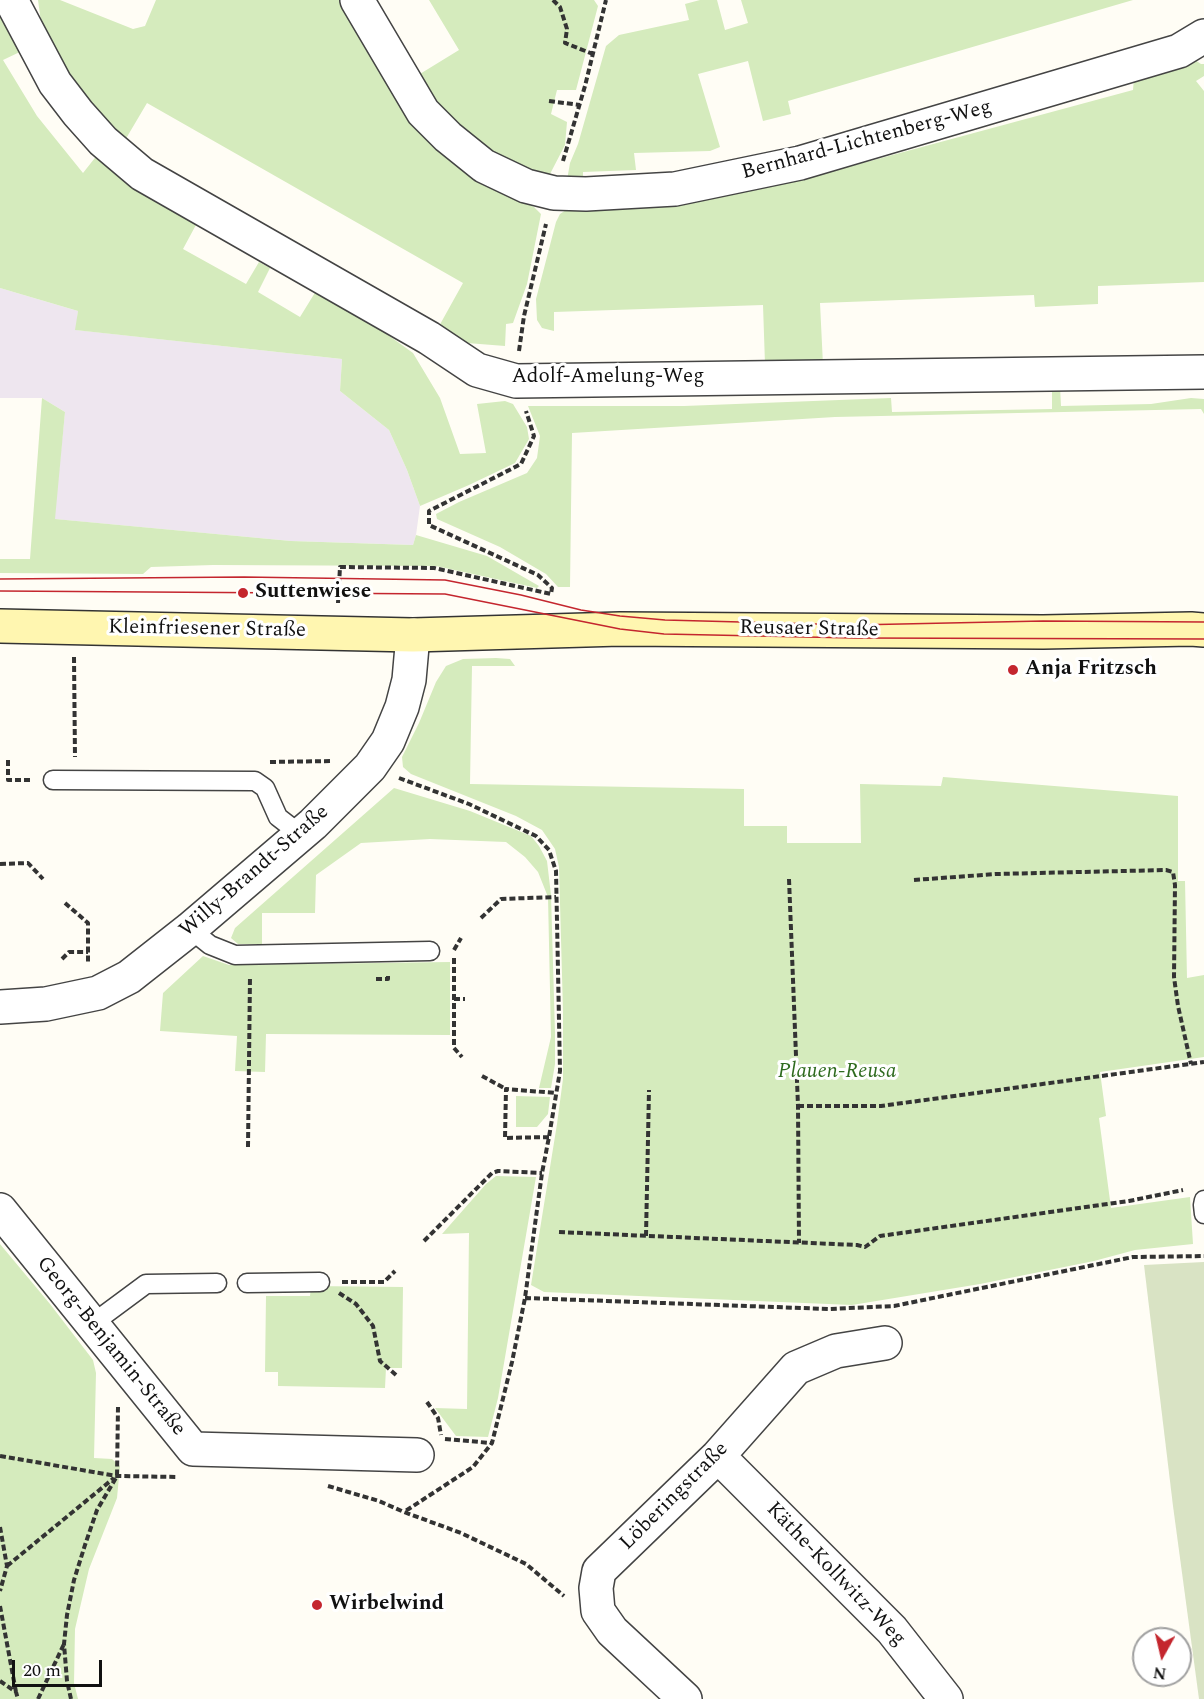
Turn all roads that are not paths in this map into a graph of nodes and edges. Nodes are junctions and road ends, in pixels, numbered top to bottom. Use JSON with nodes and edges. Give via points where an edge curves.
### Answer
{"nodes":[{"id":1,"x":11,"y":0,"type":"edge"},
{"id":2,"x":357,"y":0,"type":"edge"},
{"id":3,"x":1204,"y":36,"type":"edge"},
{"id":4,"x":1204,"y":372,"type":"edge"},
{"id":5,"x":0,"y":626,"type":"edge"},
{"id":6,"x":1204,"y":630,"type":"edge"},
{"id":7,"x":413,"y":635,"type":"junction"},
{"id":8,"x":52,"y":780,"type":"road end"},
{"id":9,"x":300,"y":834,"type":"junction"},
{"id":10,"x":190,"y":929,"type":"junction"},
{"id":11,"x":430,"y":951,"type":"dead end"},
{"id":12,"x":0,"y":1007,"type":"edge"},
{"id":13,"x":1204,"y":1200,"type":"edge"},
{"id":14,"x":0,"y":1210,"type":"edge"},
{"id":15,"x":1204,"y":1214,"type":"edge"},
{"id":16,"x":320,"y":1282,"type":"road end"},
{"id":17,"x":217,"y":1283,"type":"dead end"},
{"id":18,"x":247,"y":1283,"type":"dead end"},
{"id":19,"x":92,"y":1324,"type":"junction"},
{"id":20,"x":885,"y":1343,"type":"dead end"},
{"id":21,"x":417,"y":1455,"type":"dead end"},
{"id":22,"x":718,"y":1456,"type":"junction"},
{"id":23,"x":685,"y":1699,"type":"edge"},
{"id":24,"x":946,"y":1699,"type":"edge"}],
"edges":[{"from":1,"to":4,"type":"street","name":"Adolf-Amelung-Weg","via":[[61,91],[103,141],[142,174],[429,338],[477,370],[516,381]]},
{"from":2,"to":3,"type":"street","name":"Bernhard-Lichtenberg-Weg","via":[[423,112],[448,137],[484,166],[526,186],[554,193],[675,189],[800,163],[1179,51]]},
{"from":5,"to":7,"type":"street","name":"Kleinfriesener Straße"},
{"from":6,"to":7,"type":"street","name":"Reusaer Straße","via":[[620,629]]},
{"from":7,"to":9,"type":"street","name":"Willy-Brandt-Straße","via":[[409,680],[388,741],[370,767]]},
{"from":8,"to":9,"type":"lane","via":[[255,782],[265,788],[278,817]]},
{"from":9,"to":10,"type":"street","name":"Willy-Brandt-Straße"},
{"from":10,"to":11,"type":"lane","via":[[210,945],[236,955]]},
{"from":10,"to":12,"type":"street","name":"Willy-Brandt-Straße","via":[[129,977],[98,993],[46,1004]]},
{"from":13,"to":15,"type":"lane"},
{"from":14,"to":19,"type":"street","name":"Georg-Benjamin-Straße"},
{"from":16,"to":18,"type":"lane"},
{"from":17,"to":19,"type":"lane","via":[[146,1284]]},
{"from":19,"to":21,"type":"street","name":"Georg-Benjamin-Straße","via":[[193,1449]]},
{"from":20,"to":22,"type":"street","name":"Löberingstraße","via":[[836,1351],[796,1368]]},
{"from":22,"to":23,"type":"street","name":"Löberingstraße","via":[[599,1571],[596,1588],[598,1611],[612,1631]]},
{"from":22,"to":24,"type":"street","name":"Käthe-Kollwitz-Weg","via":[[892,1630]]}]}
